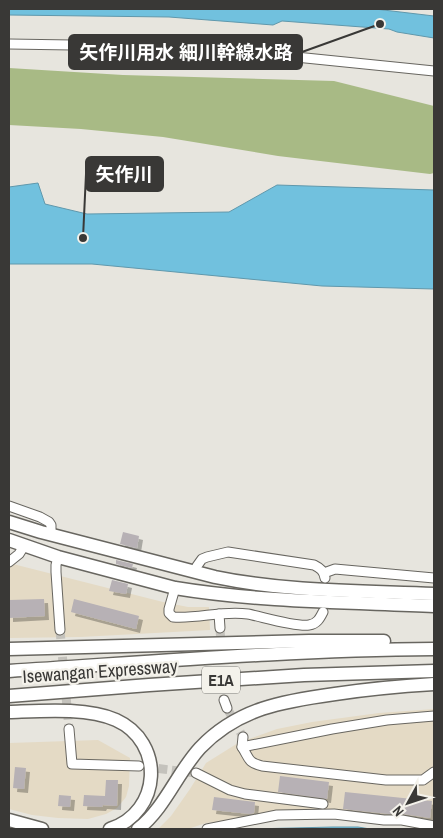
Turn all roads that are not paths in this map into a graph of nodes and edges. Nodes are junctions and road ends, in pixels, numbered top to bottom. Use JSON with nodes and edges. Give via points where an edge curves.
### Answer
{"nodes":[{"id":1,"x":9,"y":44,"type":"edge"},
{"id":2,"x":434,"y":71,"type":"edge"},
{"id":3,"x":9,"y":506,"type":"edge"},
{"id":4,"x":9,"y":522,"type":"edge"},
{"id":5,"x":51,"y":534,"type":"junction"},
{"id":6,"x":9,"y":540,"type":"edge"},
{"id":7,"x":24,"y":546,"type":"junction"},
{"id":8,"x":58,"y":557,"type":"junction"},
{"id":9,"x":9,"y":562,"type":"edge"},
{"id":10,"x":196,"y":571,"type":"junction"},
{"id":11,"x":434,"y":578,"type":"edge"},
{"id":12,"x":175,"y":588,"type":"junction"},
{"id":13,"x":434,"y":594,"type":"edge"},
{"id":14,"x":434,"y":606,"type":"edge"},
{"id":15,"x":323,"y":612,"type":"dead end"},
{"id":16,"x":219,"y":614,"type":"junction"},
{"id":17,"x":220,"y":628,"type":"tunnel mouth"},
{"id":18,"x":60,"y":630,"type":"tunnel mouth"},
{"id":19,"x":434,"y":643,"type":"edge"},
{"id":20,"x":9,"y":649,"type":"edge"},
{"id":21,"x":434,"y":649,"type":"edge"},
{"id":22,"x":9,"y":671,"type":"edge"},
{"id":23,"x":434,"y":671,"type":"edge"},
{"id":24,"x":434,"y":684,"type":"edge"},
{"id":25,"x":9,"y":696,"type":"edge"},
{"id":26,"x":9,"y":712,"type":"edge"},
{"id":27,"x":434,"y":716,"type":"edge"},
{"id":28,"x":69,"y":729,"type":"tunnel mouth"},
{"id":29,"x":140,"y":766,"type":"tunnel mouth"},
{"id":30,"x":196,"y":772,"type":"tunnel mouth"},
{"id":31,"x":434,"y":772,"type":"edge"},
{"id":32,"x":324,"y":804,"type":"dead end"},
{"id":33,"x":9,"y":820,"type":"edge"},
{"id":34,"x":434,"y":826,"type":"edge"},
{"id":35,"x":42,"y":829,"type":"edge"},
{"id":36,"x":110,"y":829,"type":"edge"},
{"id":37,"x":138,"y":829,"type":"edge"},
{"id":38,"x":207,"y":829,"type":"edge"}],
"edges":[{"from":1,"to":2,"type":"street","via":[[276,55]]},
{"from":3,"to":5,"type":"street","via":[[46,519],[51,525]]},
{"from":4,"to":5,"type":"highway"},
{"from":5,"to":10,"type":"highway"},
{"from":6,"to":7,"type":"highway"},
{"from":7,"to":8,"type":"highway"},
{"from":7,"to":9,"type":"street"},
{"from":8,"to":12,"type":"highway"},
{"from":8,"to":18,"type":"street"},
{"from":10,"to":11,"type":"street","via":[[202,559],[228,552],[314,566],[325,576],[335,569]]},
{"from":10,"to":13,"type":"highway","via":[[235,581],[284,587]]},
{"from":12,"to":14,"type":"highway","via":[[281,599]]},
{"from":12,"to":16,"type":"street","via":[[168,612],[170,615]]},
{"from":15,"to":16,"type":"street","via":[[318,621],[308,625],[246,614]]},
{"from":16,"to":17,"type":"street"},
{"from":19,"to":20,"type":"highway","via":[[309,641]]},
{"from":21,"to":22,"type":"highway","name":"Isewangan Expressway","number":"E1A","via":[[308,652]]},
{"from":23,"to":25,"type":"highway","name":"Isewangan Expressway","number":"E1A","via":[[294,675]]},
{"from":24,"to":37,"type":"highway","via":[[305,698],[267,706],[240,717],[219,730],[200,748]]},
{"from":26,"to":36,"type":"highway","via":[[104,715],[124,724],[140,739],[152,770],[149,790],[132,816]]},
{"from":27,"to":31,"type":"street","via":[[243,742],[248,760],[262,766],[386,780],[423,780]]},
{"from":28,"to":29,"type":"street","via":[[72,764]]},
{"from":30,"to":32,"type":"street","via":[[244,794]]},
{"from":33,"to":35,"type":"highway"},
{"from":34,"to":38,"type":"street","via":[[324,814],[277,815]]}]}
